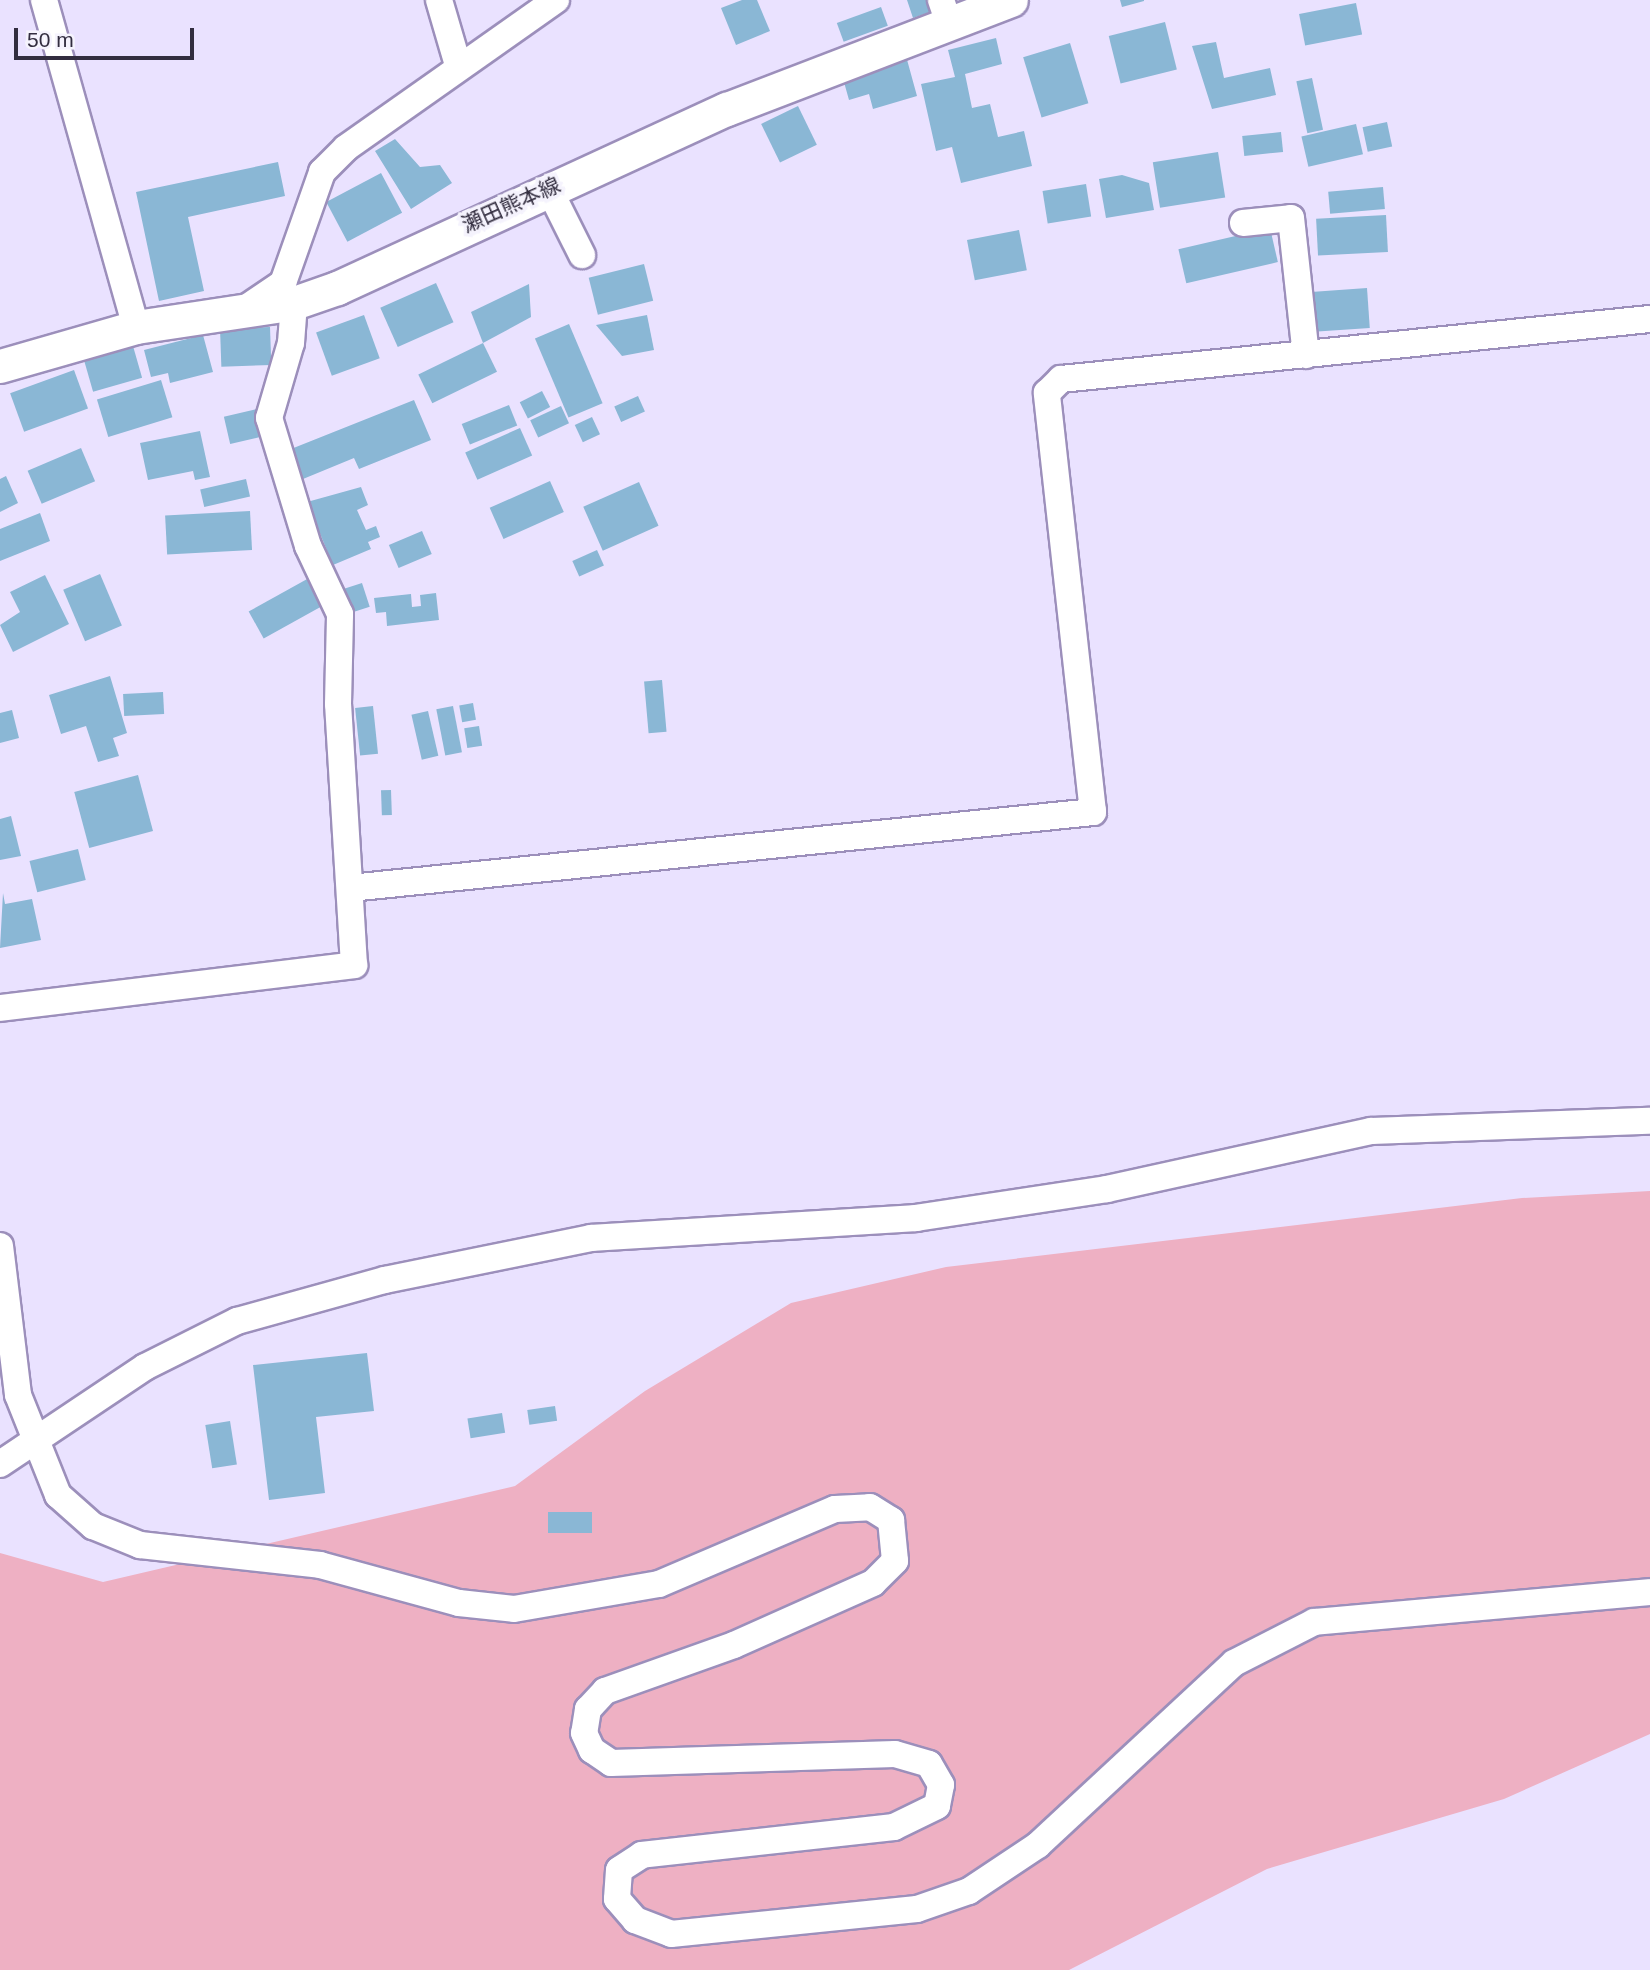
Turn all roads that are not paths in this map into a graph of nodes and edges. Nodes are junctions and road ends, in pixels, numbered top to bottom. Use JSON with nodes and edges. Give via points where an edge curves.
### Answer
{"nodes":[{"id":1,"x":44,"y":0,"type":"edge"},
{"id":2,"x":439,"y":0,"type":"edge"},
{"id":3,"x":556,"y":0,"type":"edge"},
{"id":4,"x":1011,"y":0,"type":"edge"},
{"id":5,"x":944,"y":10,"type":"edge"},
{"id":6,"x":458,"y":65,"type":"junction"},
{"id":7,"x":549,"y":188,"type":"junction"},
{"id":8,"x":1242,"y":223,"type":"dead end"},
{"id":9,"x":582,"y":255,"type":"dead end"},
{"id":10,"x":294,"y":303,"type":"junction"},
{"id":11,"x":246,"y":308,"type":"junction"},
{"id":12,"x":1650,"y":319,"type":"edge"},
{"id":13,"x":136,"y":327,"type":"junction"},
{"id":14,"x":1306,"y":355,"type":"junction"},
{"id":15,"x":0,"y":366,"type":"edge"},
{"id":16,"x":350,"y":888,"type":"junction"},
{"id":17,"x":0,"y":1008,"type":"edge"},
{"id":18,"x":1650,"y":1121,"type":"edge"},
{"id":19,"x":0,"y":1246,"type":"edge"},
{"id":20,"x":34,"y":1437,"type":"junction"},
{"id":21,"x":0,"y":1464,"type":"edge"},
{"id":22,"x":1650,"y":1592,"type":"edge"}],
"edges":[{"from":1,"to":13,"type":"street"},
{"from":2,"to":6,"type":"street"},
{"from":3,"to":6,"type":"street"},
{"from":4,"to":5,"type":"main road","name":"瀬田熊本線"},
{"from":5,"to":7,"type":"main road","name":"瀬田熊本線"},
{"from":6,"to":11,"type":"street","via":[[322,172],[283,283]]},
{"from":7,"to":9,"type":"street"},
{"from":7,"to":10,"type":"main road","name":"瀬田熊本線"},
{"from":8,"to":14,"type":"street","via":[[1292,218]]},
{"from":10,"to":11,"type":"main road","name":"瀬田熊本線"},
{"from":10,"to":16,"type":"street","via":[[292,343],[269,418],[308,546],[340,614],[337,685]]},
{"from":11,"to":13,"type":"main road","name":"瀬田熊本線"},
{"from":12,"to":14,"type":"street"},
{"from":13,"to":15,"type":"main road","name":"瀬田熊本線"},
{"from":14,"to":16,"type":"street","via":[[1061,379],[1047,393],[1093,812]]},
{"from":16,"to":17,"type":"street","via":[[354,965]]},
{"from":18,"to":20,"type":"street","via":[[1371,1131],[1107,1189],[916,1218],[591,1238],[308,1298],[237,1321],[145,1367]]},
{"from":19,"to":20,"type":"street","via":[[18,1395]]},
{"from":20,"to":21,"type":"street"},
{"from":20,"to":22,"type":"street","via":[[58,1495],[93,1526],[139,1545],[320,1565],[459,1603],[514,1609],[659,1584],[835,1509],[870,1507],[891,1520],[895,1561],[873,1583],[734,1645],[605,1691],[588,1709],[584,1733],[592,1750],[611,1763],[895,1754],[929,1764],[941,1785],[937,1806],[894,1828],[642,1855],[619,1870],[617,1899],[635,1920],[671,1934],[917,1909],[969,1891],[1038,1846],[1234,1663],[1314,1622]]}]}
